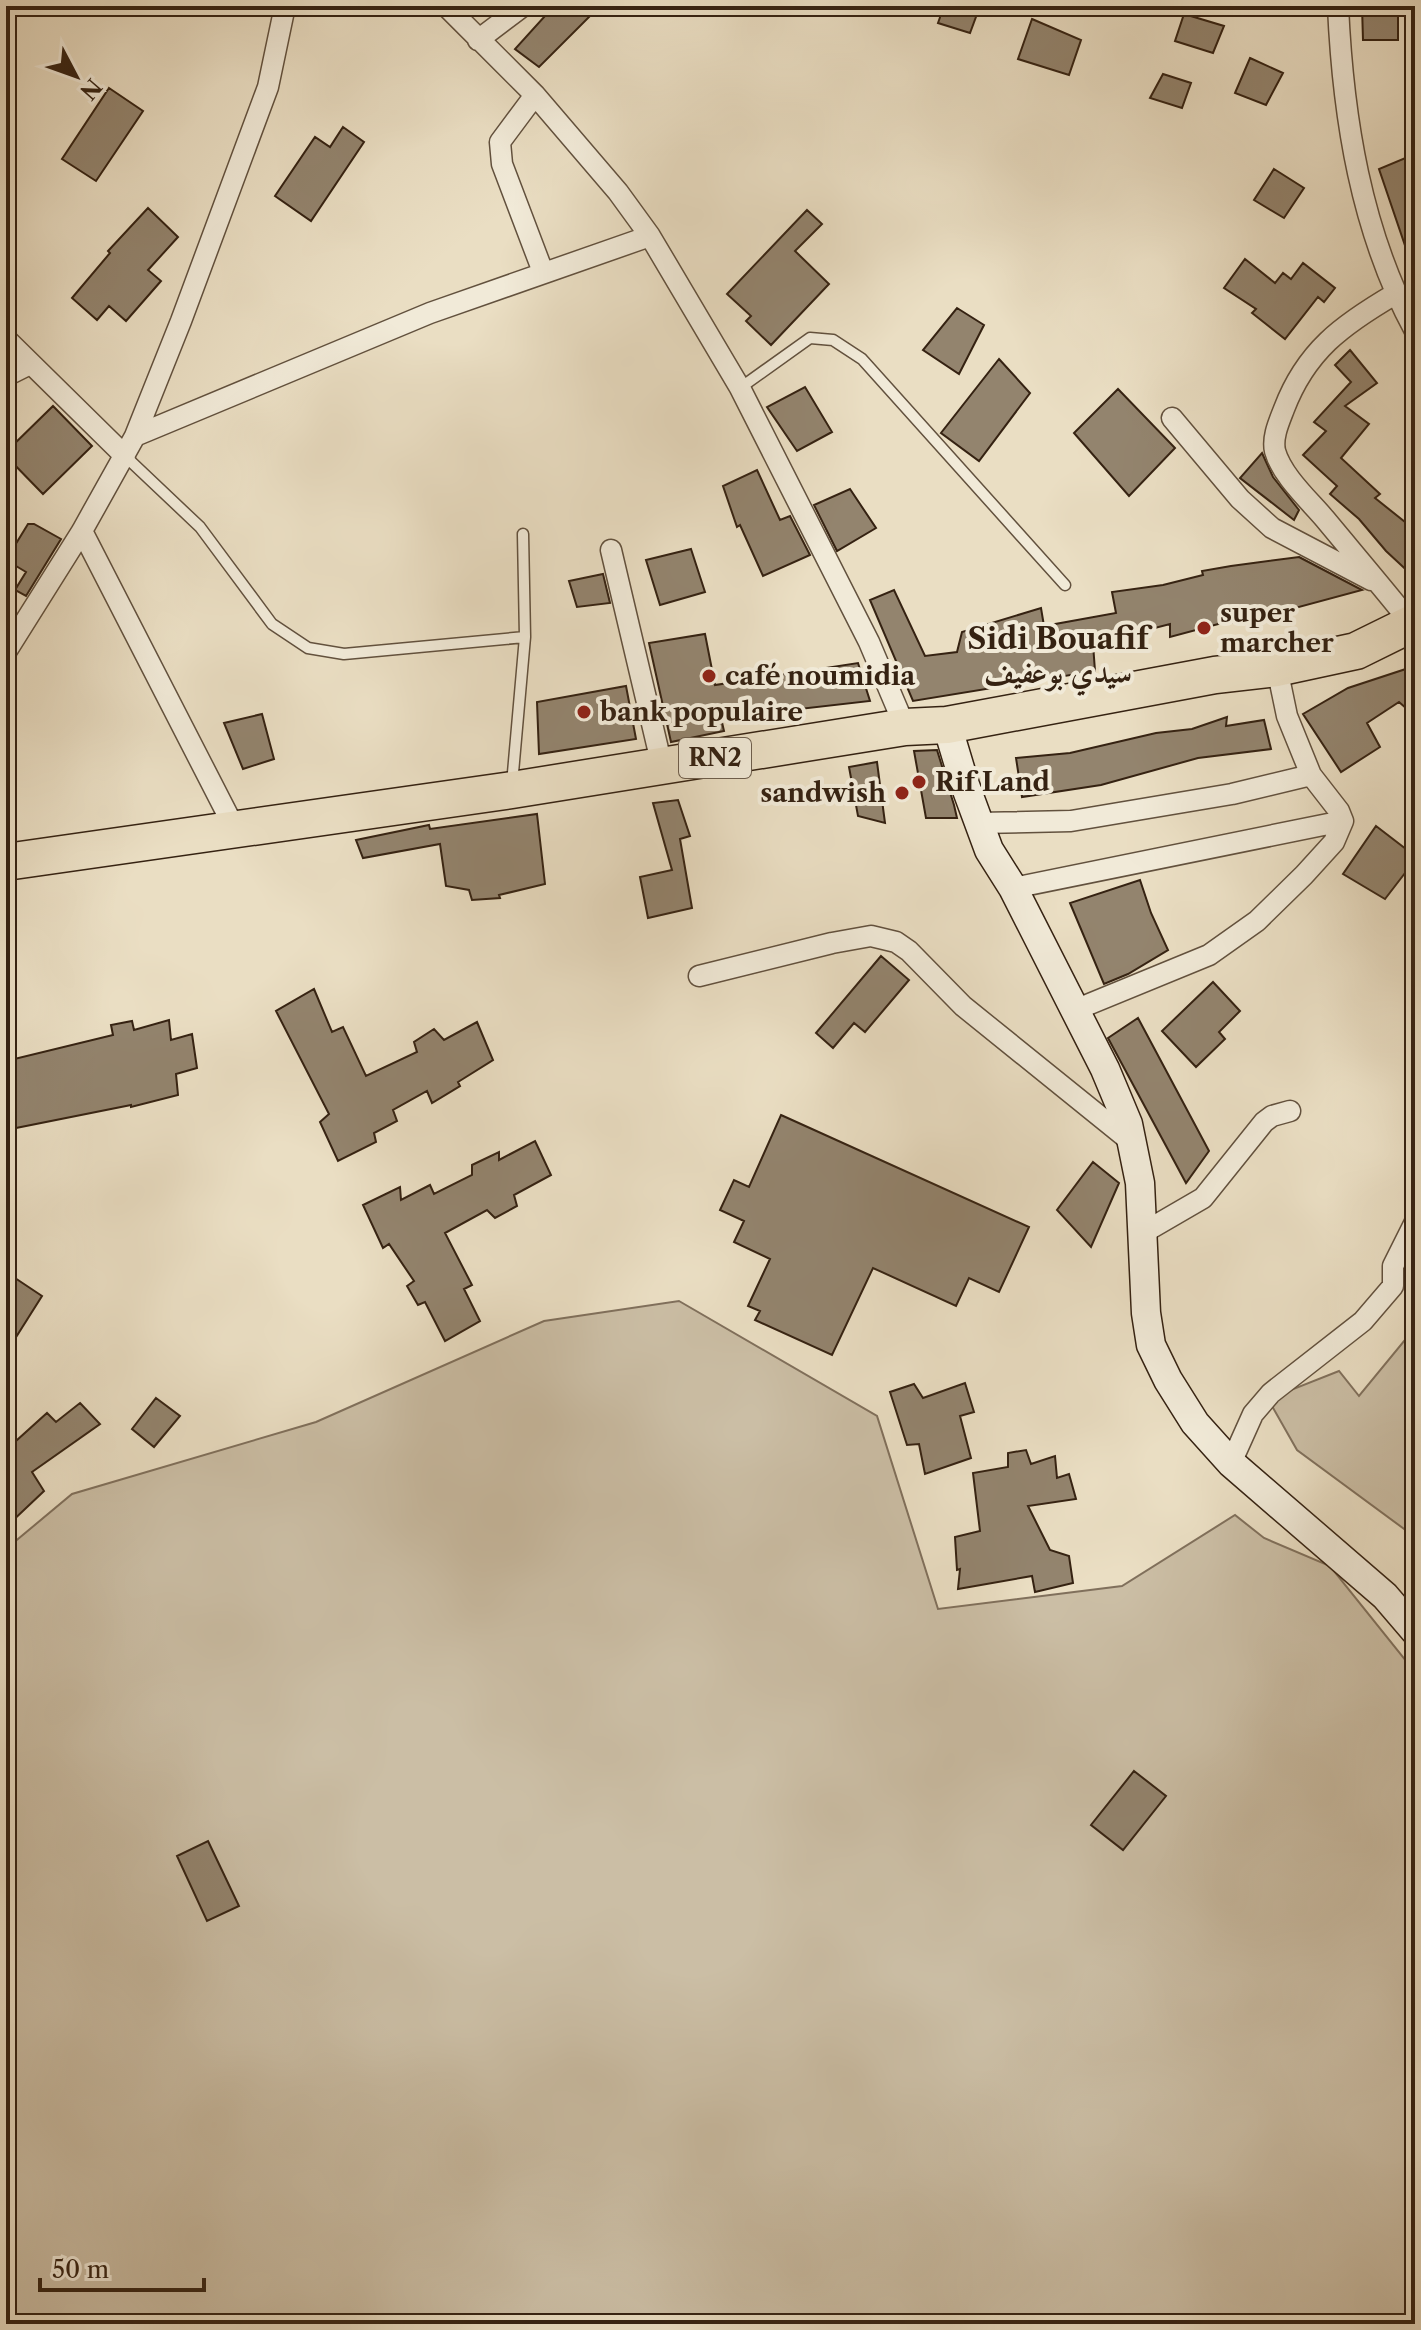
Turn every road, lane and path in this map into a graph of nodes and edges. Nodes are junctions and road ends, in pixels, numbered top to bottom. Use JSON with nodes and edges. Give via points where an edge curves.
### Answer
{"nodes":[{"id":1,"x":285,"y":6,"type":"edge"},
{"id":2,"x":446,"y":6,"type":"edge"},
{"id":3,"x":523,"y":6,"type":"edge"},
{"id":4,"x":1338,"y":6,"type":"edge"},
{"id":5,"x":478,"y":40,"type":"junction"},
{"id":6,"x":535,"y":95,"type":"junction"},
{"id":7,"x":650,"y":236,"type":"junction"},
{"id":8,"x":543,"y":272,"type":"junction"},
{"id":9,"x":1395,"y":294,"type":"junction"},
{"id":10,"x":1415,"y":331,"type":"edge"},
{"id":11,"x":6,"y":339,"type":"edge"},
{"id":12,"x":30,"y":364,"type":"junction"},
{"id":13,"x":6,"y":376,"type":"edge"},
{"id":14,"x":740,"y":388,"type":"junction"},
{"id":15,"x":1172,"y":418,"type":"dead end"},
{"id":16,"x":135,"y":436,"type":"junction"},
{"id":17,"x":125,"y":456,"type":"junction"},
{"id":18,"x":82,"y":531,"type":"junction"},
{"id":19,"x":523,"y":534,"type":"dead end"},
{"id":20,"x":611,"y":550,"type":"dead end"},
{"id":21,"x":1065,"y":585,"type":"dead end"},
{"id":22,"x":1382,"y":586,"type":"junction"},
{"id":23,"x":1413,"y":622,"type":"edge"},
{"id":24,"x":525,"y":637,"type":"junction"},
{"id":25,"x":6,"y":652,"type":"edge"},
{"id":26,"x":1277,"y":668,"type":"junction"},
{"id":27,"x":947,"y":725,"type":"junction"},
{"id":28,"x":905,"y":727,"type":"junction"},
{"id":29,"x":662,"y":766,"type":"junction"},
{"id":30,"x":1311,"y":775,"type":"junction"},
{"id":31,"x":512,"y":790,"type":"junction"},
{"id":32,"x":1343,"y":821,"type":"junction"},
{"id":33,"x":979,"y":823,"type":"junction"},
{"id":34,"x":235,"y":829,"type":"junction"},
{"id":35,"x":6,"y":862,"type":"edge"},
{"id":36,"x":1013,"y":888,"type":"junction"},
{"id":37,"x":699,"y":976,"type":"dead end"},
{"id":38,"x":1075,"y":1010,"type":"junction"},
{"id":39,"x":1290,"y":1111,"type":"dead end"},
{"id":40,"x":1134,"y":1144,"type":"junction"},
{"id":41,"x":1415,"y":1222,"type":"edge"},
{"id":42,"x":1141,"y":1234,"type":"junction"},
{"id":43,"x":1231,"y":1463,"type":"junction"},
{"id":44,"x":1415,"y":1631,"type":"edge"}],
"edges":[{"from":1,"to":16,"type":"street","via":[[268,87]]},
{"from":2,"to":5,"type":"street"},
{"from":3,"to":5,"type":"street"},
{"from":4,"to":9,"type":"street","via":[[1361,190]]},
{"from":5,"to":6,"type":"street"},
{"from":6,"to":7,"type":"street"},
{"from":6,"to":8,"type":"street","via":[[500,142],[502,164]]},
{"from":7,"to":8,"type":"street"},
{"from":7,"to":14,"type":"street"},
{"from":8,"to":16,"type":"street","via":[[430,313]]},
{"from":9,"to":10,"type":"street"},
{"from":9,"to":22,"type":"street","via":[[1354,318],[1303,368],[1274,448],[1292,480]]},
{"from":11,"to":12,"type":"street"},
{"from":12,"to":13,"type":"street"},
{"from":12,"to":17,"type":"street"},
{"from":14,"to":21,"type":"lane","via":[[810,338],[833,340],[862,359]]},
{"from":14,"to":28,"type":"street","via":[[869,642]]},
{"from":15,"to":22,"type":"street","via":[[1240,499],[1272,528]]},
{"from":16,"to":17,"type":"street"},
{"from":17,"to":18,"type":"street"},
{"from":17,"to":24,"type":"lane","via":[[200,527],[272,624],[308,648],[344,654]]},
{"from":18,"to":25,"type":"street"},
{"from":18,"to":34,"type":"street"},
{"from":19,"to":24,"type":"lane"},
{"from":20,"to":29,"type":"street"},
{"from":22,"to":23,"type":"street"},
{"from":23,"to":26,"type":"highway","number":"RN2","via":[[1356,651]]},
{"from":24,"to":31,"type":"lane"},
{"from":26,"to":27,"type":"highway","number":"RN2"},
{"from":26,"to":30,"type":"street","via":[[1287,716]]},
{"from":27,"to":28,"type":"highway","number":"RN2"},
{"from":27,"to":33,"type":"street"},
{"from":28,"to":29,"type":"highway","number":"RN2"},
{"from":29,"to":31,"type":"highway","number":"RN2"},
{"from":30,"to":32,"type":"street"},
{"from":30,"to":33,"type":"street","via":[[1071,821]]},
{"from":31,"to":34,"type":"highway","number":"RN2"},
{"from":32,"to":36,"type":"street"},
{"from":32,"to":38,"type":"street","via":[[1334,842],[1304,875],[1257,921],[1209,955]]},
{"from":33,"to":36,"type":"street"},
{"from":34,"to":35,"type":"highway","number":"RN2"},
{"from":36,"to":38,"type":"street"},
{"from":37,"to":40,"type":"street","via":[[871,936],[896,942],[963,1006]]},
{"from":38,"to":40,"type":"street"},
{"from":39,"to":42,"type":"street","via":[[1264,1122],[1203,1198]]},
{"from":40,"to":42,"type":"street"},
{"from":41,"to":43,"type":"street","via":[[1393,1266],[1393,1286],[1363,1321],[1271,1393],[1253,1414]]},
{"from":42,"to":43,"type":"street","via":[[1151,1345],[1195,1423]]},
{"from":43,"to":44,"type":"street","via":[[1385,1596]]}]}
